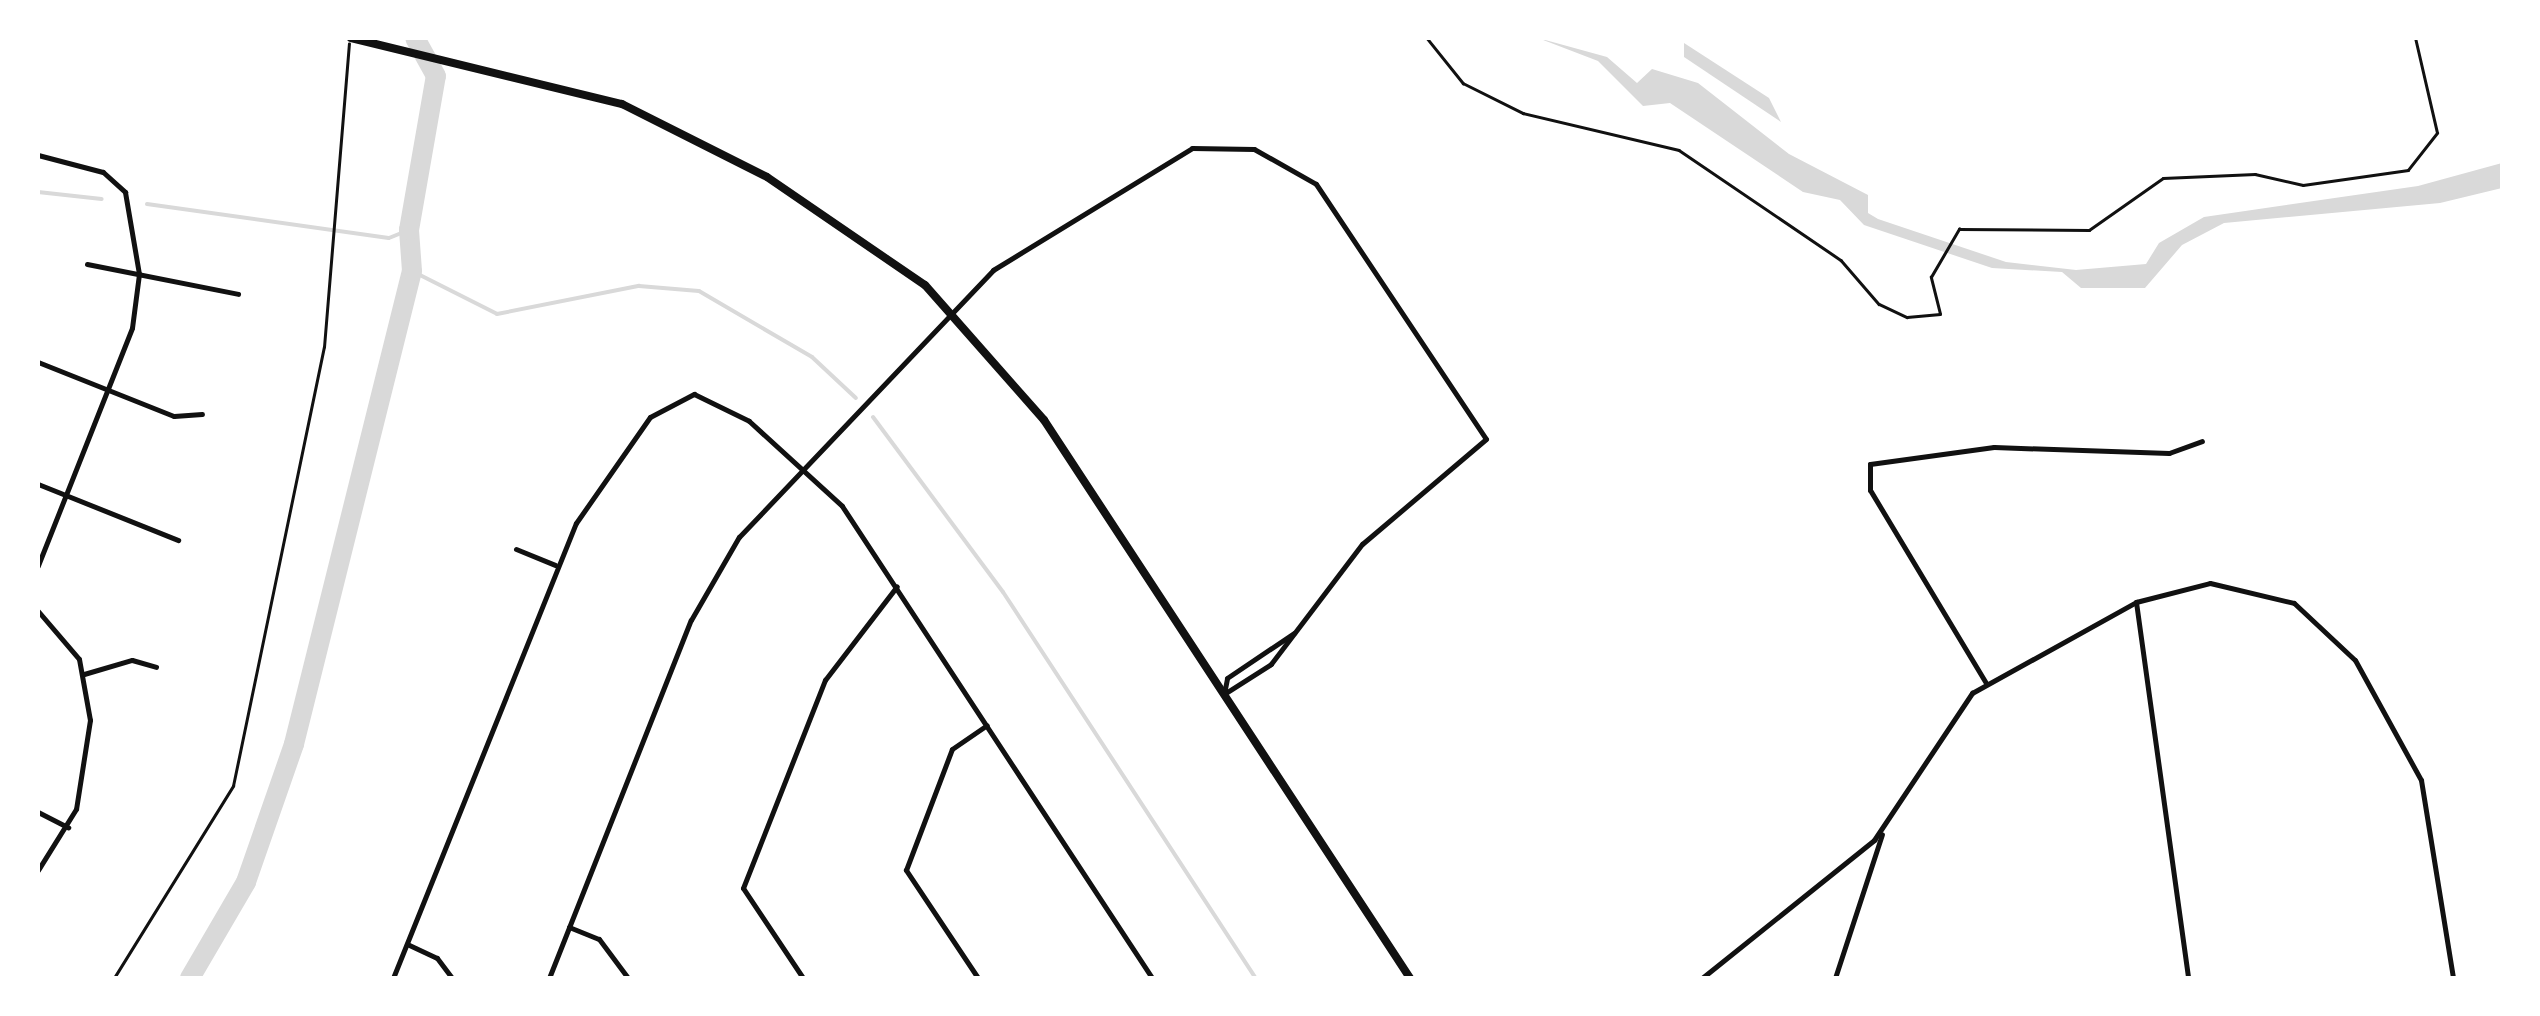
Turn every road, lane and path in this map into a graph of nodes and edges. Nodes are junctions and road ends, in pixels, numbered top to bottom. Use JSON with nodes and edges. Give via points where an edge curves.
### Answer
{"nodes":[{"id":1,"x":352,"y":38,"type":"edge"},
{"id":2,"x":1427,"y":38,"type":"edge"},
{"id":3,"x":2416,"y":38,"type":"edge"},
{"id":4,"x":38,"y":155,"type":"edge"},
{"id":5,"x":88,"y":264,"type":"dead end"},
{"id":6,"x":138,"y":274,"type":"junction"},
{"id":7,"x":238,"y":294,"type":"dead end"},
{"id":8,"x":952,"y":311,"type":"junction"},
{"id":9,"x":38,"y":362,"type":"edge"},
{"id":10,"x":108,"y":390,"type":"junction"},
{"id":11,"x":202,"y":414,"type":"dead end"},
{"id":12,"x":2202,"y":441,"type":"dead end"},
{"id":13,"x":803,"y":466,"type":"junction"},
{"id":14,"x":38,"y":484,"type":"edge"},
{"id":15,"x":65,"y":495,"type":"junction"},
{"id":16,"x":178,"y":540,"type":"dead end"},
{"id":17,"x":516,"y":549,"type":"dead end"},
{"id":18,"x":556,"y":565,"type":"junction"},
{"id":19,"x":38,"y":566,"type":"edge"},
{"id":20,"x":896,"y":586,"type":"junction"},
{"id":21,"x":2136,"y":602,"type":"junction"},
{"id":22,"x":38,"y":611,"type":"edge"},
{"id":23,"x":1294,"y":633,"type":"junction"},
{"id":24,"x":156,"y":666,"type":"dead end"},
{"id":25,"x":84,"y":674,"type":"junction"},
{"id":26,"x":1986,"y":683,"type":"junction"},
{"id":27,"x":1224,"y":694,"type":"junction"},
{"id":28,"x":987,"y":725,"type":"junction"},
{"id":29,"x":38,"y":812,"type":"edge"},
{"id":30,"x":68,"y":827,"type":"junction"},
{"id":31,"x":1884,"y":827,"type":"junction"},
{"id":32,"x":38,"y":870,"type":"edge"},
{"id":33,"x":569,"y":927,"type":"junction"},
{"id":34,"x":407,"y":944,"type":"junction"},
{"id":35,"x":114,"y":978,"type":"edge"},
{"id":36,"x":393,"y":978,"type":"edge"},
{"id":37,"x":452,"y":978,"type":"edge"},
{"id":38,"x":548,"y":978,"type":"edge"},
{"id":39,"x":628,"y":978,"type":"edge"},
{"id":40,"x":803,"y":978,"type":"edge"},
{"id":41,"x":978,"y":978,"type":"edge"},
{"id":42,"x":1152,"y":978,"type":"edge"},
{"id":43,"x":1410,"y":978,"type":"edge"},
{"id":44,"x":1702,"y":978,"type":"edge"},
{"id":45,"x":1835,"y":978,"type":"edge"},
{"id":46,"x":2188,"y":978,"type":"edge"},
{"id":47,"x":2453,"y":978,"type":"edge"}],
"edges":[{"from":1,"to":8,"type":"main road","via":[[607,98],[716,149],[877,247]]},
{"from":1,"to":35,"type":"path","via":[[341,59],[349,111],[324,347],[234,786]]},
{"from":2,"to":3,"type":"path","via":[[1463,82],[1523,113],[1660,141],[1842,260],[1890,310],[1940,314],[1930,277],[1953,234],[2089,230],[2163,178],[2255,174],[2303,185],[2408,170],[2437,133]]},
{"from":4,"to":6,"type":"street","via":[[103,172],[125,192]]},
{"from":5,"to":6,"type":"street"},
{"from":6,"to":7,"type":"street"},
{"from":6,"to":10,"type":"street","via":[[132,328]]},
{"from":8,"to":13,"type":"street"},
{"from":8,"to":23,"type":"street","via":[[993,270],[1162,160],[1236,147],[1268,153],[1316,184],[1486,438],[1362,544]]},
{"from":8,"to":27,"type":"main road","via":[[1044,420]]},
{"from":9,"to":10,"type":"street"},
{"from":10,"to":11,"type":"street","via":[[174,416]]},
{"from":10,"to":15,"type":"street"},
{"from":12,"to":26,"type":"street","via":[[2169,453],[1994,447],[1876,461],[1866,471]]},
{"from":13,"to":18,"type":"street","via":[[725,405],[680,396],[620,456]]},
{"from":13,"to":20,"type":"street"},
{"from":13,"to":33,"type":"street","via":[[739,537],[701,597]]},
{"from":14,"to":15,"type":"street"},
{"from":15,"to":16,"type":"street"},
{"from":15,"to":19,"type":"street"},
{"from":17,"to":18,"type":"street"},
{"from":18,"to":34,"type":"street"},
{"from":20,"to":28,"type":"street"},
{"from":20,"to":40,"type":"street","via":[[825,680],[744,888]]},
{"from":21,"to":26,"type":"street"},
{"from":21,"to":46,"type":"street"},
{"from":21,"to":47,"type":"street","via":[[2210,583],[2294,604],[2355,660],[2413,760]]},
{"from":22,"to":25,"type":"street"},
{"from":23,"to":27,"type":"street","via":[[1240,692]]},
{"from":23,"to":27,"type":"street","via":[[1227,678]]},
{"from":24,"to":25,"type":"street","via":[[132,660]]},
{"from":25,"to":30,"type":"street","via":[[87,760]]},
{"from":26,"to":31,"type":"street","via":[[1940,731]]},
{"from":27,"to":43,"type":"main road"},
{"from":28,"to":41,"type":"street","via":[[952,749],[906,870]]},
{"from":28,"to":42,"type":"street"},
{"from":29,"to":30,"type":"street"},
{"from":30,"to":32,"type":"street"},
{"from":31,"to":44,"type":"street"},
{"from":31,"to":45,"type":"street"},
{"from":33,"to":38,"type":"street"},
{"from":33,"to":39,"type":"street","via":[[599,939]]},
{"from":34,"to":36,"type":"street"},
{"from":34,"to":37,"type":"street","via":[[437,958]]}]}
